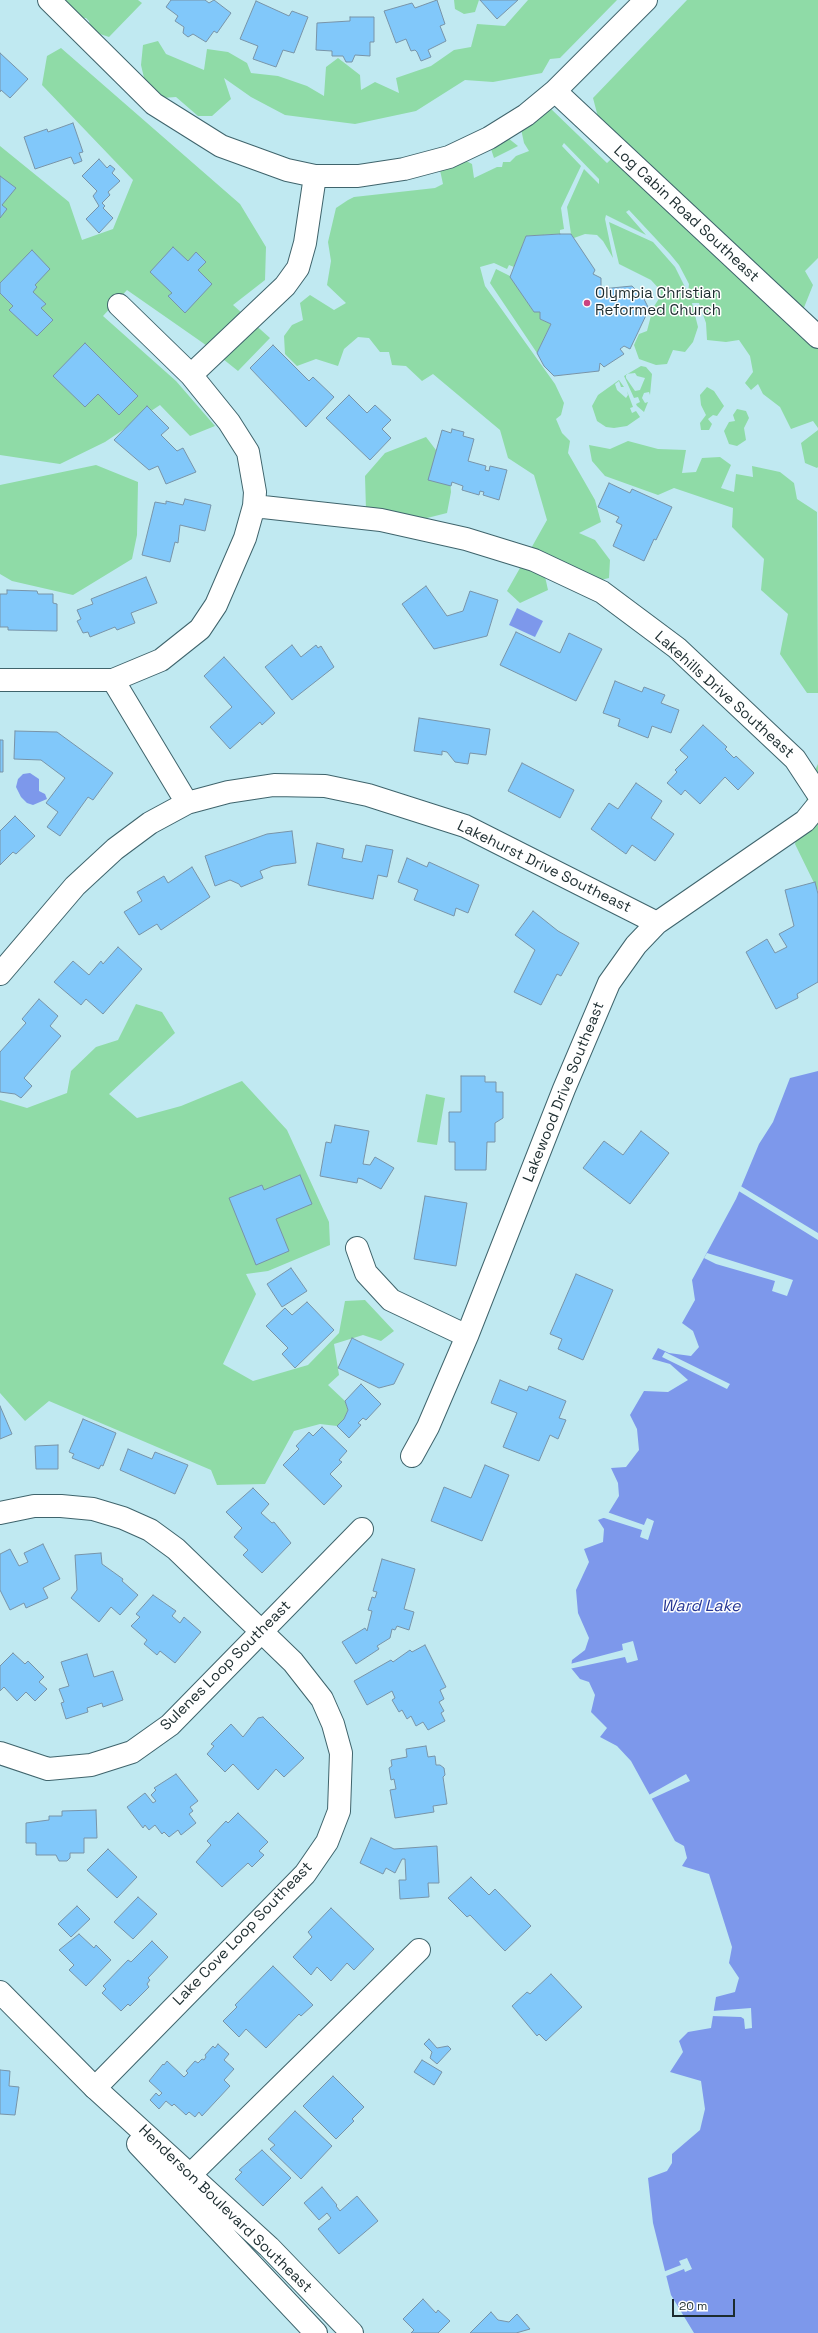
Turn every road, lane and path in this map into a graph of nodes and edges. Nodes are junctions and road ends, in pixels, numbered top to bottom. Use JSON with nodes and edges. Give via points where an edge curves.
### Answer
{"nodes":[{"id":1,"x":49,"y":0,"type":"edge"},
{"id":2,"x":646,"y":0,"type":"edge"},
{"id":3,"x":555,"y":91,"type":"junction"},
{"id":4,"x":315,"y":176,"type":"junction"},
{"id":5,"x":119,"y":305,"type":"dead end"},
{"id":6,"x":818,"y":337,"type":"edge"},
{"id":7,"x":191,"y":375,"type":"junction"},
{"id":8,"x":254,"y":506,"type":"junction"},
{"id":9,"x":0,"y":680,"type":"edge"},
{"id":10,"x":113,"y":680,"type":"junction"},
{"id":11,"x":818,"y":794,"type":"edge"},
{"id":12,"x":187,"y":803,"type":"junction"},
{"id":13,"x":818,"y":806,"type":"edge"},
{"id":14,"x":657,"y":923,"type":"junction"},
{"id":15,"x":0,"y":974,"type":"edge"},
{"id":16,"x":357,"y":1248,"type":"dead end"},
{"id":17,"x":467,"y":1336,"type":"junction"},
{"id":18,"x":412,"y":1456,"type":"dead end"},
{"id":19,"x":0,"y":1513,"type":"edge"},
{"id":20,"x":362,"y":1529,"type":"dead end"},
{"id":21,"x":262,"y":1631,"type":"junction"},
{"id":22,"x":0,"y":1753,"type":"edge"},
{"id":23,"x":419,"y":1950,"type":"dead end"},
{"id":24,"x":0,"y":1992,"type":"edge"},
{"id":25,"x":95,"y":2088,"type":"junction"},
{"id":26,"x":190,"y":2175,"type":"junction"},
{"id":27,"x":316,"y":2333,"type":"edge"},
{"id":28,"x":352,"y":2333,"type":"edge"}],
"edges":[{"from":1,"to":4,"type":"street","via":[[154,104],[221,146],[287,170]]},
{"from":2,"to":3,"type":"street"},
{"from":3,"to":4,"type":"street","via":[[526,115],[489,138],[449,157],[404,170],[358,176]]},
{"from":3,"to":6,"type":"street","name":"Log Cabin Road Southeast"},
{"from":4,"to":7,"type":"street","via":[[305,243],[298,268],[285,286]]},
{"from":5,"to":7,"type":"street"},
{"from":7,"to":8,"type":"street","via":[[230,422],[248,452],[255,492]]},
{"from":8,"to":10,"type":"street","via":[[245,538],[227,583],[200,629],[161,660]]},
{"from":8,"to":11,"type":"street","name":"Lakehills Drive Southeast","via":[[381,520],[466,539],[534,560],[602,592],[682,654],[795,759]]},
{"from":9,"to":10,"type":"street"},
{"from":10,"to":12,"type":"street"},
{"from":12,"to":14,"type":"street","name":"Lakehurst Drive Southeast","via":[[228,792],[274,785],[325,786],[368,795],[465,826]]},
{"from":12,"to":15,"type":"street","name":"Lakehurst Drive Southeast","via":[[150,823],[75,886]]},
{"from":13,"to":14,"type":"street","name":"Lakewood Drive Southeast","via":[[804,821]]},
{"from":14,"to":17,"type":"street","name":"Lakewood Drive Southeast","via":[[636,945],[608,983]]},
{"from":16,"to":17,"type":"street","via":[[366,1273],[391,1300]]},
{"from":17,"to":18,"type":"street","name":"Lakewood Drive Southeast","via":[[428,1427]]},
{"from":19,"to":21,"type":"street","name":"Lake Cove Loop Southeast","via":[[34,1506],[93,1509],[150,1530],[176,1549]]},
{"from":20,"to":21,"type":"street","name":"Sulenes Loop Southeast"},
{"from":21,"to":22,"type":"street","name":"Sulenes Loop Southeast","via":[[170,1725],[132,1752],[92,1765],[48,1769]]},
{"from":21,"to":25,"type":"street","name":"Lake Cove Loop Southeast","via":[[293,1662],[322,1699],[333,1724],[341,1753],[339,1811],[327,1842],[305,1874]]},
{"from":23,"to":26,"type":"street"},
{"from":24,"to":25,"type":"street","name":"Henderson Boulevard Southeast"},
{"from":25,"to":26,"type":"street","name":"Henderson Boulevard Southeast"},
{"from":25,"to":27,"type":"street","name":"Henderson Boulevard Southeast","via":[[124,2129]]},
{"from":26,"to":28,"type":"street","name":"Henderson Boulevard Southeast","via":[[269,2247]]}]}
